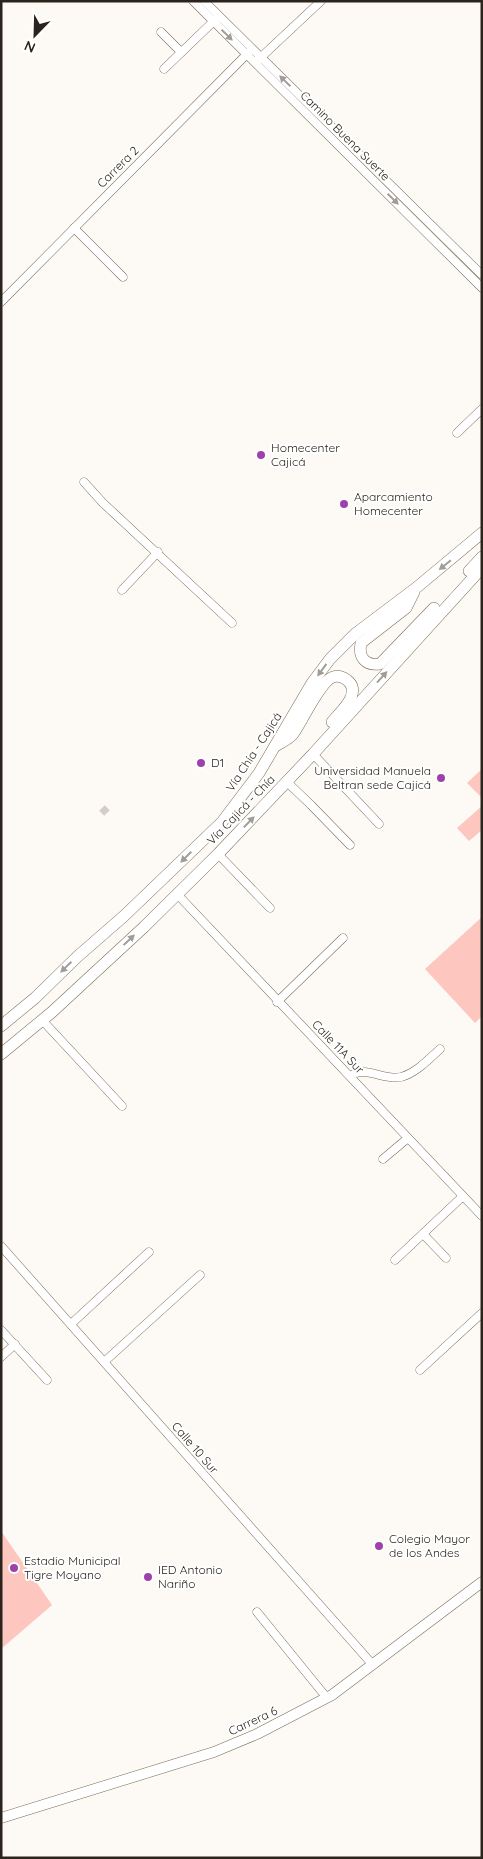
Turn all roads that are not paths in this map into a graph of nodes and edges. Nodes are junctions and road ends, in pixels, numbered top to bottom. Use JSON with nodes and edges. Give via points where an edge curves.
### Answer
{"nodes":[{"id":1,"x":193,"y":1,"type":"edge"},
{"id":2,"x":204,"y":1,"type":"edge"},
{"id":3,"x":321,"y":1,"type":"edge"},
{"id":4,"x":216,"y":19,"type":"junction"},
{"id":5,"x":161,"y":32,"type":"dead end"},
{"id":6,"x":181,"y":52,"type":"junction"},
{"id":7,"x":250,"y":52,"type":"junction"},
{"id":8,"x":258,"y":60,"type":"junction"},
{"id":9,"x":164,"y":69,"type":"dead end"},
{"id":10,"x":74,"y":228,"type":"junction"},
{"id":11,"x":436,"y":236,"type":"junction"},
{"id":12,"x":480,"y":271,"type":"edge"},
{"id":13,"x":123,"y":277,"type":"dead end"},
{"id":14,"x":472,"y":278,"type":"junction"},
{"id":15,"x":482,"y":288,"type":"edge"},
{"id":16,"x":1,"y":302,"type":"edge"},
{"id":17,"x":482,"y":409,"type":"edge"},
{"id":18,"x":457,"y":433,"type":"dead end"},
{"id":19,"x":84,"y":482,"type":"dead end"},
{"id":20,"x":482,"y":533,"type":"edge"},
{"id":21,"x":158,"y":552,"type":"junction"},
{"id":22,"x":482,"y":558,"type":"edge"},
{"id":23,"x":482,"y":568,"type":"edge"},
{"id":24,"x":416,"y":588,"type":"junction"},
{"id":25,"x":122,"y":590,"type":"dead end"},
{"id":26,"x":232,"y":622,"type":"dead end"},
{"id":27,"x":275,"y":746,"type":"junction"},
{"id":28,"x":316,"y":751,"type":"junction"},
{"id":29,"x":287,"y":782,"type":"junction"},
{"id":30,"x":379,"y":824,"type":"dead end"},
{"id":31,"x":350,"y":845,"type":"dead end"},
{"id":32,"x":218,"y":854,"type":"junction"},
{"id":33,"x":177,"y":894,"type":"junction"},
{"id":34,"x":270,"y":908,"type":"dead end"},
{"id":35,"x":343,"y":938,"type":"dead end"},
{"id":36,"x":277,"y":1002,"type":"junction"},
{"id":37,"x":42,"y":1020,"type":"junction"},
{"id":38,"x":1,"y":1026,"type":"edge"},
{"id":39,"x":440,"y":1049,"type":"dead end"},
{"id":40,"x":1,"y":1054,"type":"edge"},
{"id":41,"x":351,"y":1076,"type":"junction"},
{"id":42,"x":122,"y":1106,"type":"dead end"},
{"id":43,"x":408,"y":1138,"type":"junction"},
{"id":44,"x":383,"y":1159,"type":"dead end"},
{"id":45,"x":463,"y":1196,"type":"junction"},
{"id":46,"x":482,"y":1216,"type":"edge"},
{"id":47,"x":422,"y":1234,"type":"junction"},
{"id":48,"x":1,"y":1246,"type":"edge"},
{"id":49,"x":149,"y":1252,"type":"dead end"},
{"id":50,"x":446,"y":1258,"type":"dead end"},
{"id":51,"x":395,"y":1260,"type":"dead end"},
{"id":52,"x":200,"y":1275,"type":"dead end"},
{"id":53,"x":482,"y":1313,"type":"edge"},
{"id":54,"x":71,"y":1324,"type":"junction"},
{"id":55,"x":1,"y":1330,"type":"edge"},
{"id":56,"x":15,"y":1344,"type":"junction"},
{"id":57,"x":1,"y":1358,"type":"edge"},
{"id":58,"x":104,"y":1362,"type":"junction"},
{"id":59,"x":420,"y":1370,"type":"dead end"},
{"id":60,"x":47,"y":1380,"type":"dead end"},
{"id":61,"x":482,"y":1582,"type":"edge"},
{"id":62,"x":257,"y":1612,"type":"dead end"},
{"id":63,"x":373,"y":1665,"type":"junction"},
{"id":64,"x":327,"y":1698,"type":"junction"},
{"id":65,"x":1,"y":1818,"type":"edge"}],
"edges":[{"from":1,"to":4,"type":"street","name":"Camino Buena Suerte"},
{"from":2,"to":4,"type":"street","name":"Camino Buena Suerte"},
{"from":3,"to":8,"type":"street"},
{"from":4,"to":6,"type":"street"},
{"from":4,"to":7,"type":"street","name":"Camino Buena Suerte"},
{"from":5,"to":6,"type":"street"},
{"from":6,"to":9,"type":"street"},
{"from":7,"to":8,"type":"street","name":"Camino Buena Suerte"},
{"from":7,"to":10,"type":"street","name":"Carrera 2"},
{"from":8,"to":11,"type":"street","name":"Camino Buena Suerte"},
{"from":10,"to":13,"type":"street"},
{"from":10,"to":16,"type":"street","name":"Carrera 2"},
{"from":11,"to":12,"type":"street","name":"Camino Buena Suerte"},
{"from":11,"to":14,"type":"street","name":"Camino Buena Suerte"},
{"from":12,"to":14,"type":"street"},
{"from":14,"to":15,"type":"street","name":"Camino Buena Suerte"},
{"from":17,"to":18,"type":"street"},
{"from":19,"to":21,"type":"street"},
{"from":20,"to":24,"type":"highway","name":"Vía Chía - Cajicá","one_way":true},
{"from":21,"to":25,"type":"street"},
{"from":21,"to":26,"type":"street"},
{"from":22,"to":24,"type":"highway","via":[[380,664],[366,663],[359,650],[361,643],[406,608]]},
{"from":28,"to":23,"type":"highway","name":"Vía Cajicá - Chía","one_way":true},
{"from":24,"to":27,"type":"highway","name":"Vía Chía - Cajicá","one_way":true,"via":[[355,634],[330,658]]},
{"from":27,"to":28,"type":"highway","via":[[291,736],[331,677],[346,678],[353,689],[352,696],[321,735]]},
{"from":27,"to":38,"type":"highway","name":"Vía Chía - Cajicá","one_way":true,"via":[[222,822],[124,916]]},
{"from":28,"to":29,"type":"highway","name":"Vía Cajicá - Chía"},
{"from":28,"to":30,"type":"street"},
{"from":29,"to":31,"type":"street"},
{"from":32,"to":29,"type":"highway","name":"Vía Cajicá - Chía","one_way":true},
{"from":32,"to":33,"type":"highway","name":"Vía Cajicá - Chía"},
{"from":32,"to":34,"type":"street"},
{"from":33,"to":36,"type":"street","name":"Calle 11A Sur"},
{"from":37,"to":33,"type":"highway","name":"Vía Cajicá - Chía","one_way":true},
{"from":35,"to":36,"type":"street"},
{"from":36,"to":41,"type":"street","name":"Calle 11A Sur"},
{"from":37,"to":40,"type":"highway","name":"Vía Cajicá - Chía"},
{"from":37,"to":42,"type":"street"},
{"from":39,"to":41,"type":"street","via":[[422,1066],[401,1077],[360,1072]]},
{"from":41,"to":43,"type":"street","name":"Calle 11A Sur"},
{"from":43,"to":44,"type":"street"},
{"from":43,"to":45,"type":"street","name":"Calle 11A Sur"},
{"from":45,"to":46,"type":"street","name":"Calle 11A Sur"},
{"from":45,"to":47,"type":"street"},
{"from":47,"to":50,"type":"street"},
{"from":47,"to":51,"type":"street"},
{"from":48,"to":54,"type":"street","name":"Calle 10 Sur"},
{"from":49,"to":54,"type":"street"},
{"from":52,"to":58,"type":"street"},
{"from":53,"to":59,"type":"street"},
{"from":54,"to":58,"type":"street","name":"Calle 10 Sur"},
{"from":55,"to":56,"type":"street"},
{"from":56,"to":57,"type":"street"},
{"from":56,"to":60,"type":"street"},
{"from":58,"to":63,"type":"street","name":"Calle 10 Sur"},
{"from":61,"to":63,"type":"main road","name":"Carrera 6"},
{"from":62,"to":64,"type":"street"},
{"from":63,"to":64,"type":"main road","name":"Carrera 6"},
{"from":64,"to":65,"type":"main road","name":"Carrera 6","via":[[214,1752]]}]}
